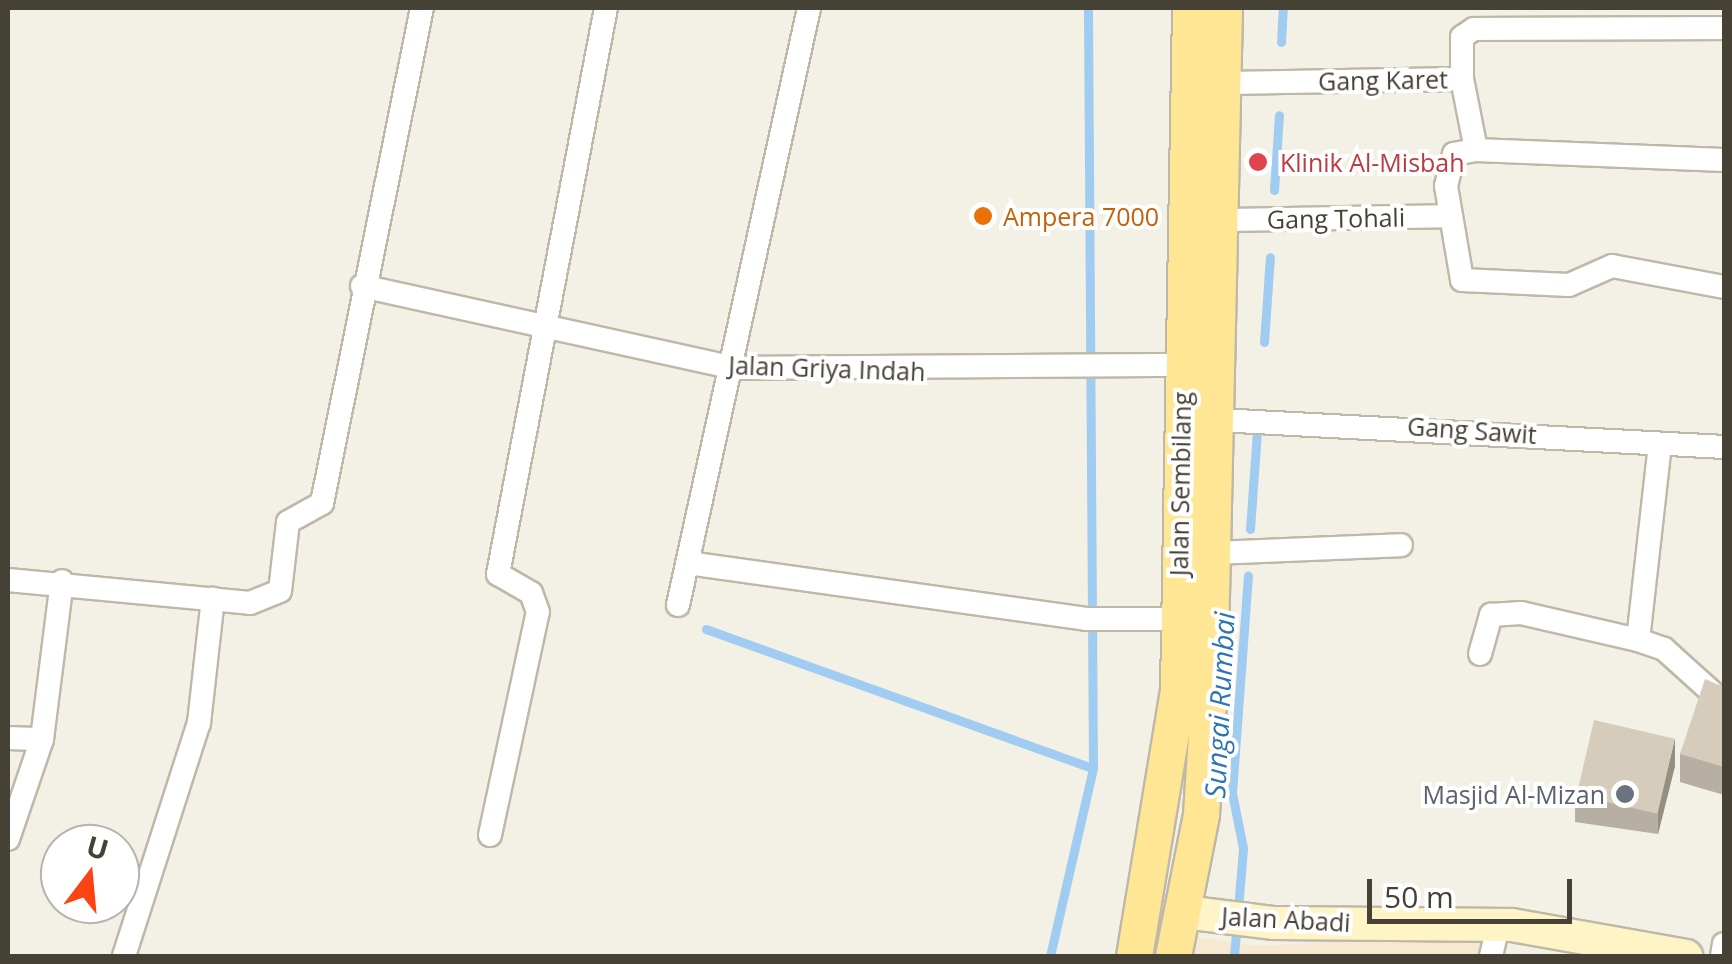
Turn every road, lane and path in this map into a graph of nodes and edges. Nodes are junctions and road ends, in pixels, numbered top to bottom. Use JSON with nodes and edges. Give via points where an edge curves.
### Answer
{"nodes":[{"id":1,"x":422,"y":8,"type":"edge"},
{"id":2,"x":606,"y":8,"type":"edge"},
{"id":3,"x":809,"y":8,"type":"edge"},
{"id":4,"x":1190,"y":8,"type":"edge"},
{"id":5,"x":1224,"y":8,"type":"edge"},
{"id":6,"x":1724,"y":28,"type":"edge"},
{"id":7,"x":1462,"y":79,"type":"junction"},
{"id":8,"x":1223,"y":82,"type":"junction"},
{"id":9,"x":1476,"y":150,"type":"junction"},
{"id":10,"x":1724,"y":160,"type":"edge"},
{"id":11,"x":1448,"y":216,"type":"junction"},
{"id":12,"x":1225,"y":220,"type":"junction"},
{"id":13,"x":362,"y":286,"type":"junction"},
{"id":14,"x":1724,"y":287,"type":"edge"},
{"id":15,"x":538,"y":332,"type":"junction"},
{"id":16,"x":1182,"y":365,"type":"junction"},
{"id":17,"x":734,"y":368,"type":"junction"},
{"id":18,"x":1218,"y":420,"type":"junction"},
{"id":19,"x":1660,"y":444,"type":"junction"},
{"id":20,"x":1724,"y":447,"type":"edge"},
{"id":21,"x":1401,"y":545,"type":"dead end"},
{"id":22,"x":1213,"y":553,"type":"junction"},
{"id":23,"x":688,"y":563,"type":"junction"},
{"id":24,"x":8,"y":580,"type":"edge"},
{"id":25,"x":62,"y":581,"type":"junction"},
{"id":26,"x":213,"y":599,"type":"junction"},
{"id":27,"x":678,"y":605,"type":"dead end"},
{"id":28,"x":1178,"y":619,"type":"junction"},
{"id":29,"x":1638,"y":640,"type":"junction"},
{"id":30,"x":1480,"y":654,"type":"dead end"},
{"id":31,"x":1724,"y":703,"type":"edge"},
{"id":32,"x":8,"y":738,"type":"edge"},
{"id":33,"x":42,"y":739,"type":"junction"},
{"id":34,"x":490,"y":835,"type":"dead end"},
{"id":35,"x":8,"y":838,"type":"edge"},
{"id":36,"x":1199,"y":914,"type":"junction"},
{"id":37,"x":1494,"y":941,"type":"edge"},
{"id":38,"x":1724,"y":944,"type":"edge"},
{"id":39,"x":1674,"y":955,"type":"edge"},
{"id":40,"x":124,"y":956,"type":"edge"},
{"id":41,"x":1134,"y":956,"type":"edge"},
{"id":42,"x":1173,"y":956,"type":"edge"},
{"id":43,"x":1722,"y":956,"type":"edge"}],
"edges":[{"from":1,"to":13,"type":"street"},
{"from":2,"to":15,"type":"street"},
{"from":3,"to":17,"type":"street"},
{"from":4,"to":16,"type":"main road","name":"Jalan Sembilang"},
{"from":5,"to":8,"type":"main road","name":"Jalan Sembilang"},
{"from":6,"to":7,"type":"street","via":[[1474,29],[1462,37]]},
{"from":7,"to":8,"type":"street","name":"Gang Karet"},
{"from":7,"to":9,"type":"street","name":"Gang Karet"},
{"from":8,"to":12,"type":"main road","name":"Jalan Sembilang"},
{"from":9,"to":10,"type":"street"},
{"from":9,"to":11,"type":"street","via":[[1454,154]]},
{"from":11,"to":12,"type":"street","name":"Gang Tohali"},
{"from":11,"to":14,"type":"street","via":[[1455,273],[1476,285],[1569,285],[1612,266]]},
{"from":12,"to":18,"type":"main road","name":"Jalan Sembilang"},
{"from":13,"to":15,"type":"street","name":"Jalan Griya Indah"},
{"from":13,"to":26,"type":"street","via":[[322,503],[288,522],[280,591],[250,603]]},
{"from":15,"to":17,"type":"street","name":"Jalan Griya Indah"},
{"from":15,"to":34,"type":"street","via":[[498,574],[531,593],[538,612]]},
{"from":16,"to":17,"type":"street","name":"Jalan Griya Indah"},
{"from":16,"to":28,"type":"main road","name":"Jalan Sembilang"},
{"from":17,"to":23,"type":"street"},
{"from":18,"to":19,"type":"street","name":"Gang Sawit"},
{"from":18,"to":22,"type":"main road","name":"Jalan Sembilang"},
{"from":19,"to":20,"type":"street","name":"Gang Sawit"},
{"from":19,"to":29,"type":"street"},
{"from":21,"to":22,"type":"street"},
{"from":22,"to":36,"type":"main road","name":"Jalan Sembilang"},
{"from":23,"to":27,"type":"street"},
{"from":23,"to":28,"type":"street","via":[[1086,620]]},
{"from":24,"to":25,"type":"street"},
{"from":25,"to":26,"type":"street"},
{"from":25,"to":33,"type":"street"},
{"from":26,"to":40,"type":"street","via":[[199,723]]},
{"from":28,"to":41,"type":"main road","name":"Jalan Sembilang","via":[[1178,689]]},
{"from":29,"to":30,"type":"street","via":[[1578,620],[1506,614],[1491,616]]},
{"from":29,"to":31,"type":"street","via":[[1664,649]]},
{"from":32,"to":33,"type":"street"},
{"from":33,"to":35,"type":"street"},
{"from":36,"to":37,"type":"street","name":"Jalan Abadi"},
{"from":36,"to":42,"type":"main road","name":"Jalan Sembilang"},
{"from":37,"to":39,"type":"street","name":"Jalan Abadi"},
{"from":38,"to":43,"type":"street"}]}
